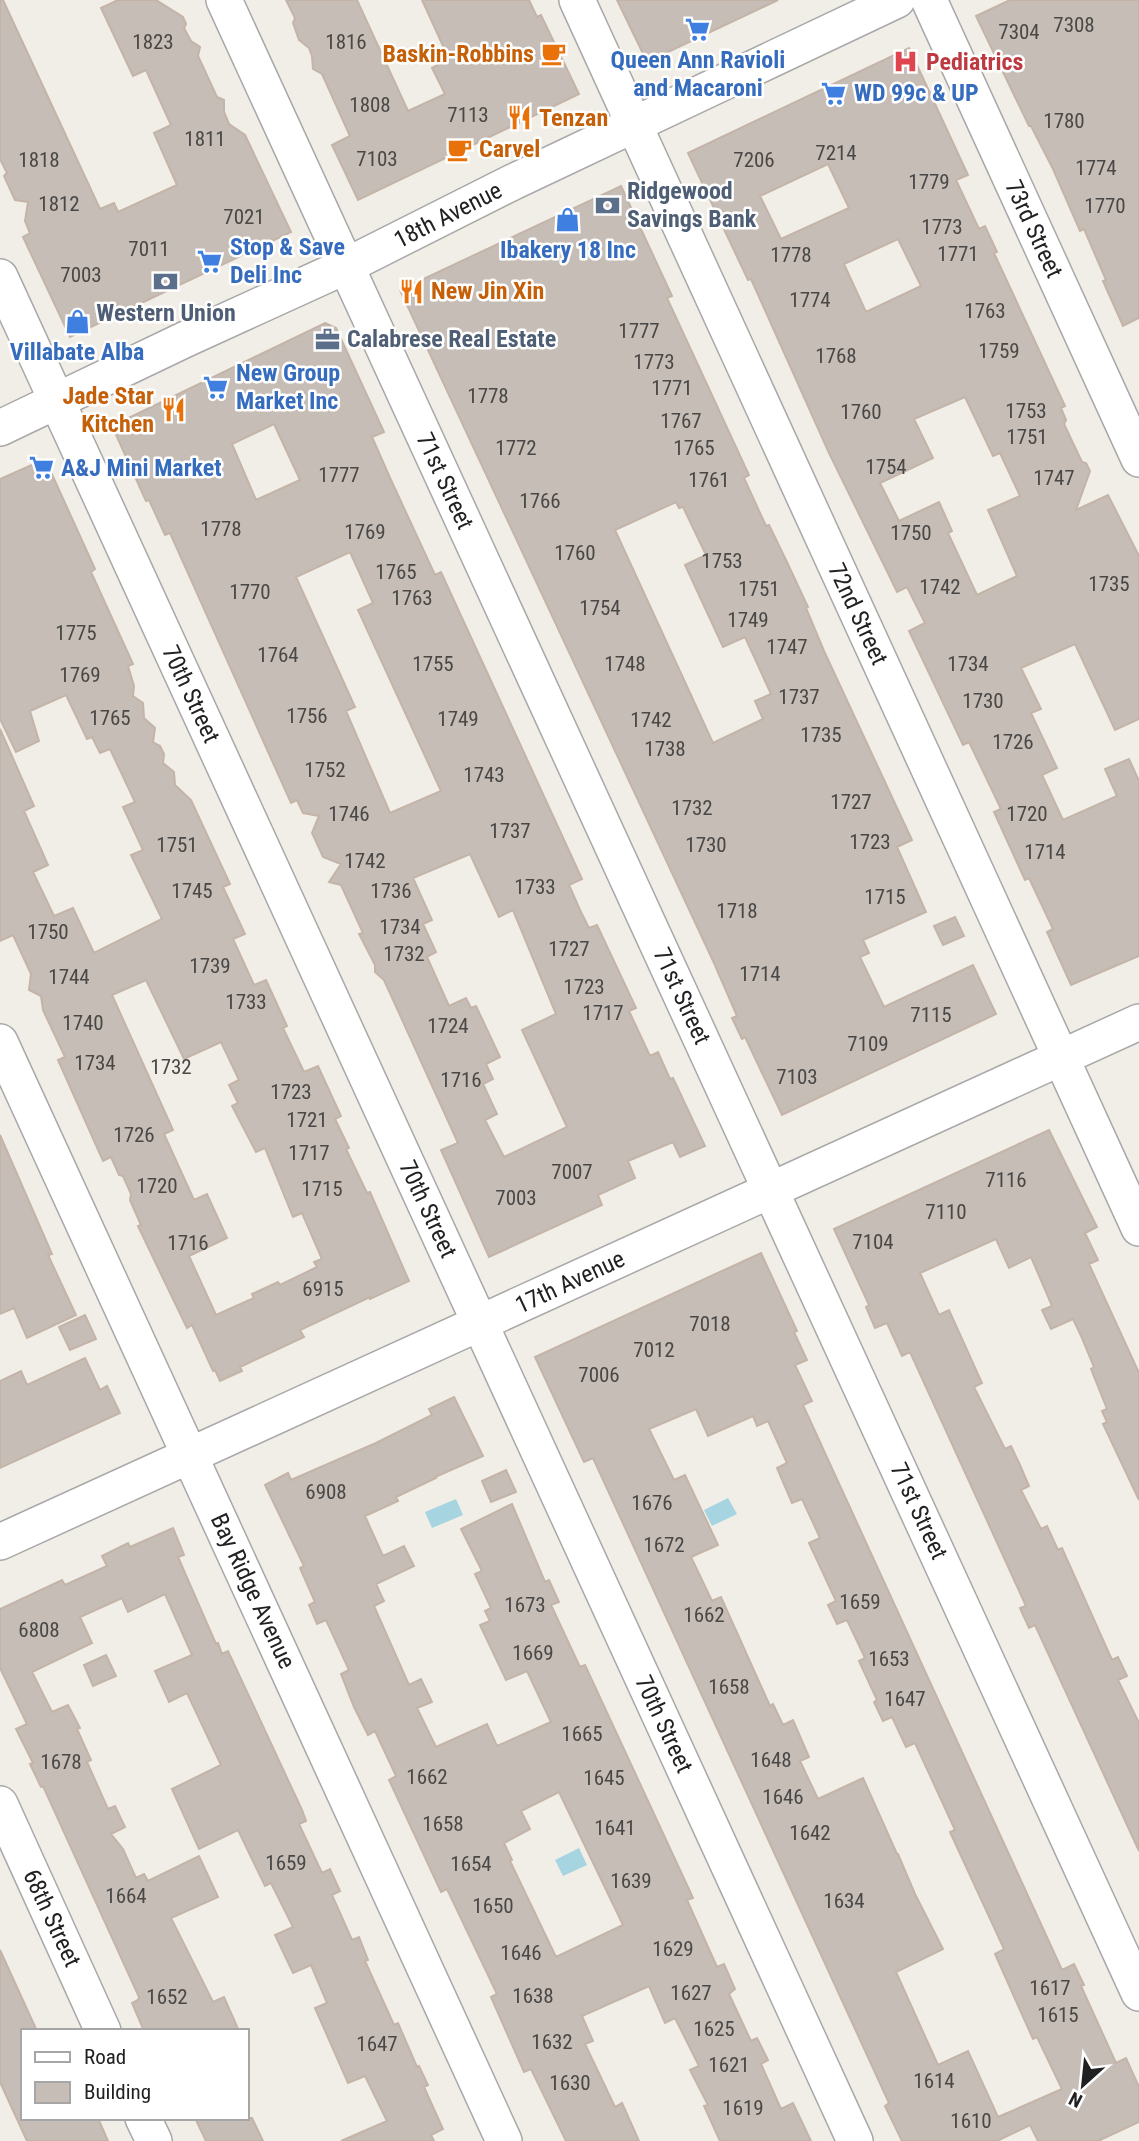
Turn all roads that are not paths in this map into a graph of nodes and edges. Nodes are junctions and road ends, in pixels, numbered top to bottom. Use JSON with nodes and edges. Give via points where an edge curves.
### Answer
{"nodes":[{"id":1,"x":224,"y":0,"type":"edge"},
{"id":2,"x":577,"y":0,"type":"edge"},
{"id":3,"x":897,"y":0,"type":"edge"},
{"id":4,"x":929,"y":0,"type":"edge"},
{"id":5,"x":634,"y":125,"type":"junction"},
{"id":6,"x":346,"y":266,"type":"junction"},
{"id":7,"x":0,"y":277,"type":"edge"},
{"id":8,"x":57,"y":401,"type":"junction"},
{"id":9,"x":0,"y":428,"type":"edge"},
{"id":10,"x":1139,"y":459,"type":"edge"},
{"id":11,"x":1139,"y":1022,"type":"edge"},
{"id":12,"x":0,"y":1042,"type":"edge"},
{"id":13,"x":1061,"y":1057,"type":"junction"},
{"id":14,"x":772,"y":1189,"type":"junction"},
{"id":15,"x":1139,"y":1228,"type":"edge"},
{"id":16,"x":481,"y":1323,"type":"junction"},
{"id":17,"x":190,"y":1455,"type":"junction"},
{"id":18,"x":0,"y":1542,"type":"edge"},
{"id":19,"x":0,"y":1804,"type":"edge"},
{"id":20,"x":1139,"y":1993,"type":"edge"},
{"id":21,"x":102,"y":2029,"type":"edge"},
{"id":22,"x":144,"y":2120,"type":"edge"},
{"id":23,"x":154,"y":2141,"type":"edge"},
{"id":24,"x":504,"y":2141,"type":"edge"},
{"id":25,"x":855,"y":2141,"type":"edge"}],
"edges":[{"from":1,"to":6,"type":"street","name":"71st Street"},
{"from":2,"to":5,"type":"street","name":"72nd Street"},
{"from":3,"to":5,"type":"street","name":"18th Avenue"},
{"from":4,"to":10,"type":"street","name":"73rd Street"},
{"from":5,"to":6,"type":"street","name":"18th Avenue"},
{"from":5,"to":13,"type":"street","name":"72nd Street"},
{"from":6,"to":8,"type":"street","name":"18th Avenue"},
{"from":6,"to":14,"type":"street","name":"71st Street"},
{"from":7,"to":8,"type":"street","name":"70th Street"},
{"from":8,"to":9,"type":"street","name":"18th Avenue"},
{"from":8,"to":16,"type":"street","name":"70th Street"},
{"from":11,"to":13,"type":"street","name":"17th Avenue"},
{"from":12,"to":17,"type":"street","name":"Bay Ridge Avenue"},
{"from":13,"to":14,"type":"street","name":"17th Avenue"},
{"from":13,"to":15,"type":"street","name":"72nd Street"},
{"from":14,"to":16,"type":"street","name":"17th Avenue"},
{"from":14,"to":20,"type":"street","name":"71st Street"},
{"from":16,"to":17,"type":"street","name":"17th Avenue"},
{"from":16,"to":25,"type":"street","name":"70th Street"},
{"from":17,"to":18,"type":"street","name":"17th Avenue"},
{"from":17,"to":24,"type":"street","name":"Bay Ridge Avenue"},
{"from":19,"to":21,"type":"street","name":"68th Street"},
{"from":22,"to":23,"type":"street"}]}
